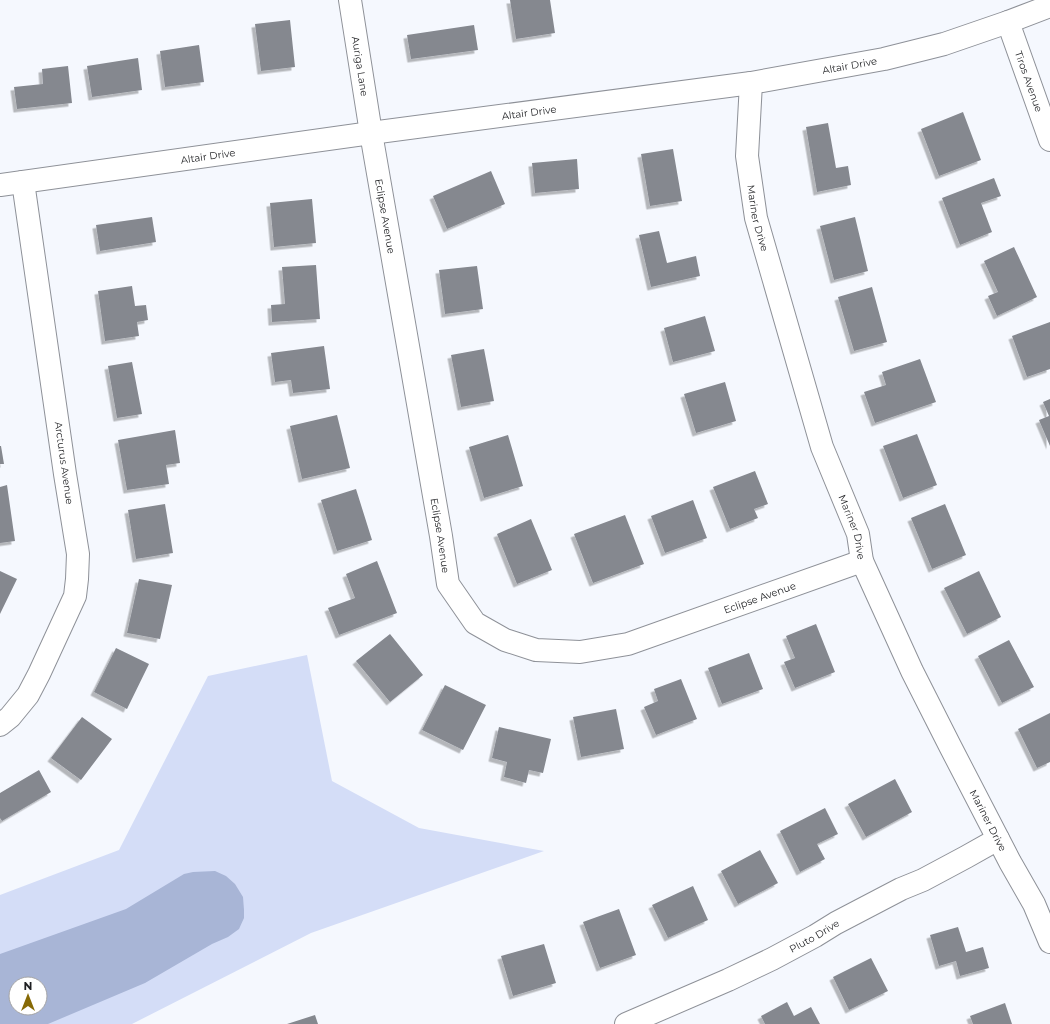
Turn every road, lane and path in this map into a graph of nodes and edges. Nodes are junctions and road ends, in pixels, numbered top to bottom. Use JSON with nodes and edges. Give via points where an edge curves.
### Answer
{"nodes":[{"id":1,"x":350,"y":0,"type":"edge"},
{"id":2,"x":1050,"y":6,"type":"edge"},
{"id":3,"x":1008,"y":22,"type":"junction"},
{"id":4,"x":751,"y":83,"type":"junction"},
{"id":5,"x":371,"y":133,"type":"junction"},
{"id":6,"x":1050,"y":140,"type":"edge"},
{"id":7,"x":23,"y":182,"type":"junction"},
{"id":8,"x":0,"y":185,"type":"edge"},
{"id":9,"x":862,"y":561,"type":"junction"},
{"id":10,"x":0,"y":725,"type":"edge"},
{"id":11,"x":998,"y":839,"type":"junction"},
{"id":12,"x":1050,"y":942,"type":"edge"},
{"id":13,"x":626,"y":1024,"type":"edge"}],
"edges":[{"from":1,"to":5,"type":"street","name":"Auriga Lane"},
{"from":2,"to":3,"type":"street","name":"Altair Drive"},
{"from":3,"to":4,"type":"street","name":"Altair Drive","via":[[944,44],[884,59]]},
{"from":3,"to":6,"type":"street","name":"Tiros Avenue"},
{"from":4,"to":5,"type":"street","name":"Altair Drive"},
{"from":4,"to":9,"type":"street","name":"Mariner Drive","via":[[747,156],[756,218],[822,447],[858,534]]},
{"from":5,"to":7,"type":"street","name":"Altair Drive"},
{"from":5,"to":9,"type":"street","name":"Eclipse Avenue","via":[[448,584],[474,623],[505,640],[536,650],[580,652],[628,644]]},
{"from":7,"to":8,"type":"street","name":"Altair Drive"},
{"from":7,"to":10,"type":"street","name":"Arcturus Avenue","via":[[78,554],[78,579],[75,596],[28,695]]},
{"from":9,"to":11,"type":"street","name":"Mariner Drive","via":[[912,671]]},
{"from":11,"to":12,"type":"street","name":"Mariner Drive","via":[[1034,904]]},
{"from":11,"to":13,"type":"street","name":"Pluto Drive","via":[[772,959]]}]}
